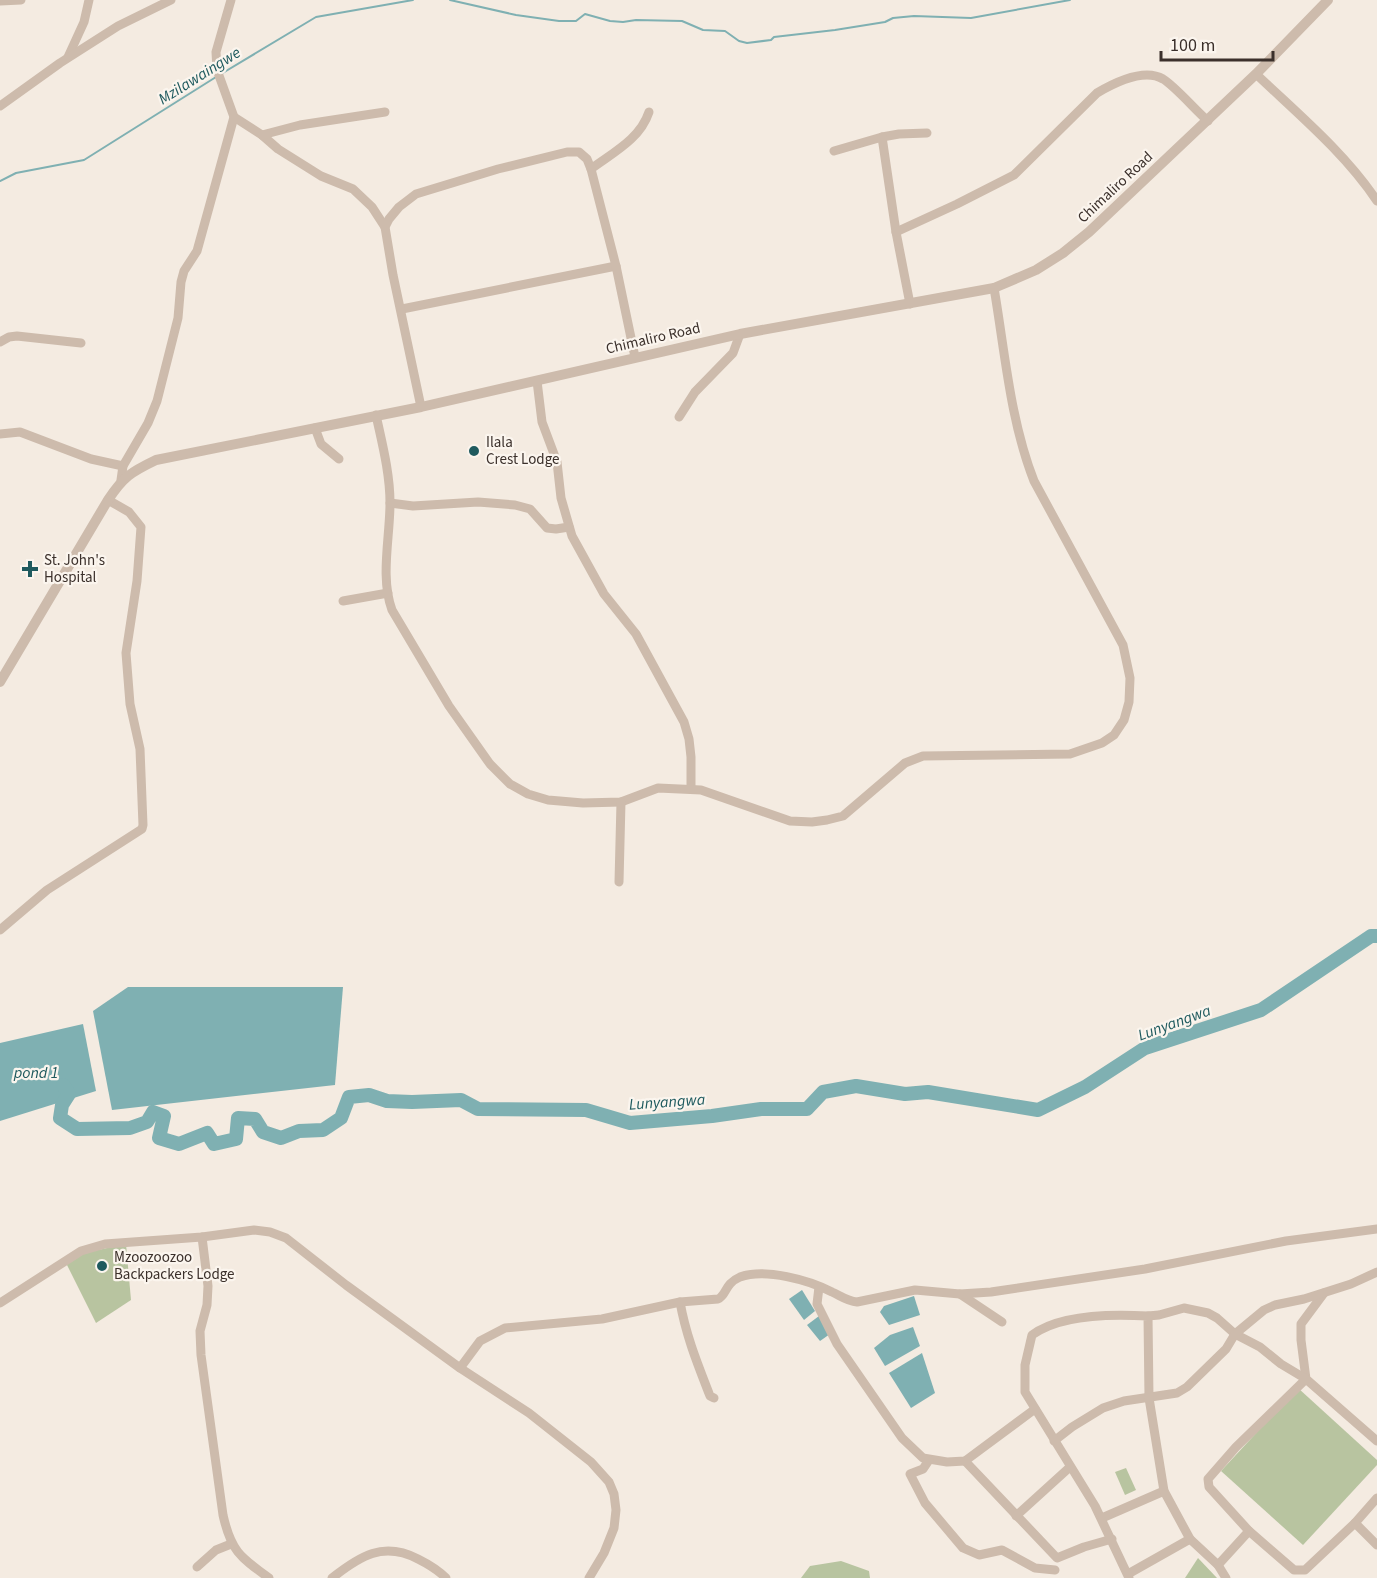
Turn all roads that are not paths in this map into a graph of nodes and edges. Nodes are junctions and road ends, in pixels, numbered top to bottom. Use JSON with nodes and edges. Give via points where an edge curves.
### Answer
{"nodes":[{"id":1,"x":21,"y":0,"type":"edge"},
{"id":2,"x":89,"y":0,"type":"edge"},
{"id":3,"x":171,"y":0,"type":"edge"},
{"id":4,"x":231,"y":0,"type":"edge"},
{"id":5,"x":1328,"y":0,"type":"edge"},
{"id":6,"x":0,"y":1,"type":"edge"},
{"id":7,"x":68,"y":57,"type":"junction"},
{"id":8,"x":1256,"y":74,"type":"junction"},
{"id":9,"x":0,"y":106,"type":"edge"},
{"id":10,"x":385,"y":112,"type":"dead end"},
{"id":11,"x":648,"y":112,"type":"dead end"},
{"id":12,"x":234,"y":117,"type":"junction"},
{"id":13,"x":1208,"y":121,"type":"junction"},
{"id":14,"x":927,"y":133,"type":"dead end"},
{"id":15,"x":262,"y":135,"type":"junction"},
{"id":16,"x":882,"y":137,"type":"junction"},
{"id":17,"x":834,"y":151,"type":"dead end"},
{"id":18,"x":591,"y":169,"type":"junction"},
{"id":19,"x":1377,"y":201,"type":"edge"},
{"id":20,"x":385,"y":227,"type":"junction"},
{"id":21,"x":896,"y":232,"type":"junction"},
{"id":22,"x":616,"y":266,"type":"junction"},
{"id":23,"x":994,"y":288,"type":"junction"},
{"id":24,"x":910,"y":304,"type":"junction"},
{"id":25,"x":402,"y":309,"type":"junction"},
{"id":26,"x":740,"y":333,"type":"junction"},
{"id":27,"x":0,"y":342,"type":"edge"},
{"id":28,"x":81,"y":343,"type":"dead end"},
{"id":29,"x":635,"y":357,"type":"junction"},
{"id":30,"x":537,"y":381,"type":"junction"},
{"id":31,"x":421,"y":407,"type":"junction"},
{"id":32,"x":376,"y":415,"type":"junction"},
{"id":33,"x":679,"y":417,"type":"dead end"},
{"id":34,"x":315,"y":428,"type":"junction"},
{"id":35,"x":0,"y":434,"type":"edge"},
{"id":36,"x":339,"y":459,"type":"dead end"},
{"id":37,"x":123,"y":466,"type":"junction"},
{"id":38,"x":121,"y":480,"type":"junction"},
{"id":39,"x":108,"y":500,"type":"junction"},
{"id":40,"x":390,"y":503,"type":"junction"},
{"id":41,"x":569,"y":526,"type":"junction"},
{"id":42,"x":388,"y":593,"type":"junction"},
{"id":43,"x":343,"y":601,"type":"dead end"},
{"id":44,"x":0,"y":682,"type":"edge"},
{"id":45,"x":691,"y":789,"type":"junction"},
{"id":46,"x":621,"y":802,"type":"junction"},
{"id":47,"x":619,"y":882,"type":"dead end"},
{"id":48,"x":0,"y":930,"type":"edge"},
{"id":49,"x":1377,"y":1229,"type":"edge"},
{"id":50,"x":202,"y":1237,"type":"junction"},
{"id":51,"x":1377,"y":1272,"type":"edge"},
{"id":52,"x":819,"y":1287,"type":"junction"},
{"id":53,"x":1324,"y":1293,"type":"junction"},
{"id":54,"x":960,"y":1294,"type":"junction"},
{"id":55,"x":2,"y":1298,"type":"edge"},
{"id":56,"x":680,"y":1302,"type":"junction"},
{"id":57,"x":1148,"y":1316,"type":"junction"},
{"id":58,"x":1002,"y":1322,"type":"dead end"},
{"id":59,"x":1235,"y":1334,"type":"junction"},
{"id":60,"x":460,"y":1368,"type":"junction"},
{"id":61,"x":1306,"y":1379,"type":"junction"},
{"id":62,"x":714,"y":1398,"type":"dead end"},
{"id":63,"x":1149,"y":1398,"type":"junction"},
{"id":64,"x":1035,"y":1409,"type":"junction"},
{"id":65,"x":1054,"y":1441,"type":"junction"},
{"id":66,"x":1377,"y":1441,"type":"edge"},
{"id":67,"x":929,"y":1460,"type":"junction"},
{"id":68,"x":965,"y":1461,"type":"junction"},
{"id":69,"x":1070,"y":1467,"type":"junction"},
{"id":70,"x":1164,"y":1491,"type":"junction"},
{"id":71,"x":1377,"y":1498,"type":"edge"},
{"id":72,"x":1016,"y":1516,"type":"junction"},
{"id":73,"x":1102,"y":1518,"type":"junction"},
{"id":74,"x":1355,"y":1523,"type":"junction"},
{"id":75,"x":1249,"y":1531,"type":"junction"},
{"id":76,"x":1112,"y":1539,"type":"junction"},
{"id":77,"x":1190,"y":1539,"type":"junction"},
{"id":78,"x":231,"y":1544,"type":"junction"},
{"id":79,"x":1377,"y":1545,"type":"edge"},
{"id":80,"x":1057,"y":1558,"type":"junction"},
{"id":81,"x":1218,"y":1565,"type":"junction"},
{"id":82,"x":197,"y":1567,"type":"dead end"},
{"id":83,"x":1055,"y":1574,"type":"edge"},
{"id":84,"x":1128,"y":1576,"type":"edge"},
{"id":85,"x":269,"y":1578,"type":"edge"},
{"id":86,"x":332,"y":1578,"type":"edge"},
{"id":87,"x":446,"y":1578,"type":"edge"},
{"id":88,"x":589,"y":1578,"type":"edge"},
{"id":89,"x":1226,"y":1578,"type":"edge"}],
"edges":[{"from":1,"to":6,"type":"street"},
{"from":2,"to":7,"type":"street","via":[[83,27]]},
{"from":3,"to":7,"type":"street","via":[[126,21]]},
{"from":4,"to":12,"type":"street","via":[[216,61]]},
{"from":5,"to":8,"type":"street","name":"Chimaliro Road"},
{"from":7,"to":9,"type":"street"},
{"from":8,"to":13,"type":"street","name":"Chimaliro Road"},
{"from":8,"to":19,"type":"street","via":[[1328,143]]},
{"from":10,"to":15,"type":"street"},
{"from":11,"to":18,"type":"street","via":[[637,135]]},
{"from":12,"to":15,"type":"street"},
{"from":12,"to":37,"type":"street","via":[[197,251],[181,282],[178,318],[157,401]]},
{"from":13,"to":21,"type":"street","via":[[1162,78],[1149,76],[1113,84],[1097,93],[1014,175]]},
{"from":13,"to":23,"type":"street","name":"Chimaliro Road","via":[[1064,253]]},
{"from":14,"to":16,"type":"street"},
{"from":15,"to":20,"type":"street","via":[[321,176],[353,189]]},
{"from":16,"to":17,"type":"street"},
{"from":16,"to":21,"type":"street"},
{"from":18,"to":20,"type":"street","via":[[579,152],[567,152],[498,169],[416,194],[399,207]]},
{"from":18,"to":22,"type":"street"},
{"from":20,"to":25,"type":"street"},
{"from":21,"to":24,"type":"street"},
{"from":22,"to":25,"type":"street"},
{"from":22,"to":29,"type":"street"},
{"from":23,"to":24,"type":"street","name":"Chimaliro Road"},
{"from":23,"to":45,"type":"street","via":[[1025,458],[1123,645],[1130,678],[1124,720],[1114,735],[1102,743],[1070,754],[923,756],[905,763],[843,816],[827,820],[790,821]]},
{"from":24,"to":26,"type":"street","name":"Chimaliro Road"},
{"from":25,"to":31,"type":"street"},
{"from":26,"to":29,"type":"street","name":"Chimaliro Road"},
{"from":26,"to":33,"type":"street","via":[[734,353],[695,392]]},
{"from":27,"to":28,"type":"street","via":[[17,336]]},
{"from":29,"to":30,"type":"street","name":"Chimaliro Road"},
{"from":30,"to":31,"type":"street","name":"Chimaliro Road"},
{"from":30,"to":41,"type":"street","via":[[542,422],[557,462]]},
{"from":31,"to":32,"type":"street","name":"Chimaliro Road"},
{"from":32,"to":34,"type":"street","name":"Chimaliro Road"},
{"from":32,"to":40,"type":"street"},
{"from":34,"to":36,"type":"street","via":[[321,444]]},
{"from":34,"to":38,"type":"street","name":"Chimaliro Road","via":[[156,460]]},
{"from":35,"to":37,"type":"street","via":[[20,432],[91,459]]},
{"from":37,"to":38,"type":"street"},
{"from":38,"to":39,"type":"street","name":"Chimaliro Road"},
{"from":39,"to":44,"type":"street","name":"Chimaliro Road"},
{"from":39,"to":48,"type":"street","via":[[129,512],[141,527],[126,653],[130,704],[140,749],[142,829],[47,890]]},
{"from":40,"to":41,"type":"street","via":[[413,506],[478,502],[514,506],[530,509],[547,528]]},
{"from":40,"to":42,"type":"street"},
{"from":41,"to":45,"type":"street","via":[[601,589],[636,634],[684,722],[691,756]]},
{"from":42,"to":43,"type":"street"},
{"from":42,"to":46,"type":"street","via":[[392,610],[449,706],[490,764],[510,784],[548,800]]},
{"from":45,"to":46,"type":"street","via":[[658,788]]},
{"from":46,"to":47,"type":"street"},
{"from":49,"to":54,"type":"street","via":[[1286,1241],[1145,1269]]},
{"from":50,"to":55,"type":"street","via":[[92,1247]]},
{"from":50,"to":60,"type":"street","via":[[254,1230],[286,1238]]},
{"from":50,"to":78,"type":"street","via":[[208,1286],[200,1331],[201,1355],[223,1515]]},
{"from":51,"to":53,"type":"street"},
{"from":52,"to":54,"type":"street","via":[[857,1302],[915,1290]]},
{"from":52,"to":56,"type":"street","via":[[786,1276],[753,1275],[730,1283],[721,1298]]},
{"from":52,"to":67,"type":"street","via":[[817,1304],[837,1344],[902,1438]]},
{"from":53,"to":59,"type":"street","via":[[1264,1310]]},
{"from":53,"to":61,"type":"street","via":[[1302,1324]]},
{"from":54,"to":58,"type":"street"},
{"from":56,"to":60,"type":"street","via":[[602,1319],[505,1328],[480,1341]]},
{"from":56,"to":62,"type":"street","via":[[690,1347]]},
{"from":57,"to":59,"type":"street","via":[[1175,1309],[1197,1310],[1217,1318]]},
{"from":57,"to":63,"type":"street"},
{"from":57,"to":64,"type":"street","via":[[1064,1322],[1041,1328],[1032,1335],[1024,1382]]},
{"from":59,"to":61,"type":"street","via":[[1255,1343]]},
{"from":59,"to":63,"type":"street","via":[[1226,1349],[1187,1387]]},
{"from":60,"to":88,"type":"street","via":[[529,1413],[591,1462],[609,1482],[616,1510],[614,1528]]},
{"from":61,"to":66,"type":"street"},
{"from":61,"to":75,"type":"street","via":[[1208,1479],[1209,1487]]},
{"from":63,"to":65,"type":"street","via":[[1103,1408]]},
{"from":63,"to":70,"type":"street"},
{"from":64,"to":65,"type":"street"},
{"from":64,"to":68,"type":"street"},
{"from":65,"to":69,"type":"street"},
{"from":67,"to":68,"type":"street"},
{"from":67,"to":83,"type":"street","via":[[923,1469],[909,1474],[925,1503],[963,1548],[980,1555],[1002,1550]]},
{"from":68,"to":72,"type":"street"},
{"from":69,"to":72,"type":"street"},
{"from":69,"to":73,"type":"street"},
{"from":70,"to":73,"type":"street"},
{"from":70,"to":77,"type":"street"},
{"from":71,"to":74,"type":"street"},
{"from":72,"to":80,"type":"street"},
{"from":73,"to":76,"type":"street"},
{"from":74,"to":75,"type":"street","via":[[1300,1571],[1281,1560]]},
{"from":74,"to":79,"type":"street"},
{"from":75,"to":81,"type":"street"},
{"from":76,"to":80,"type":"street"},
{"from":76,"to":84,"type":"street"},
{"from":77,"to":81,"type":"street"},
{"from":77,"to":84,"type":"street"},
{"from":78,"to":82,"type":"street","via":[[216,1550]]},
{"from":78,"to":85,"type":"street"},
{"from":80,"to":83,"type":"street"},
{"from":81,"to":89,"type":"street"},
{"from":86,"to":87,"type":"street","via":[[361,1557],[392,1551],[407,1553]]}]}
